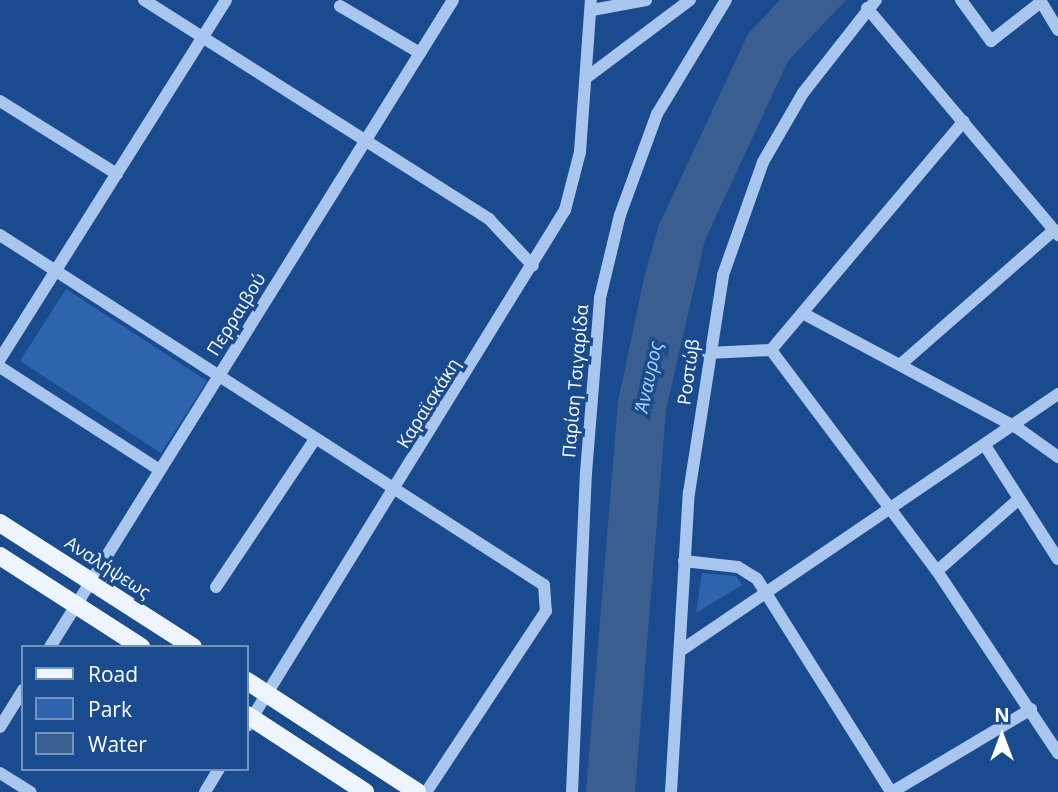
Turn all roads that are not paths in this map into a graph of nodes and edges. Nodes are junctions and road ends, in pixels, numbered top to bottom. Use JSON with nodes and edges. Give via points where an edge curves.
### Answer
{"nodes":[{"id":1,"x":144,"y":0,"type":"edge"},
{"id":2,"x":226,"y":0,"type":"edge"},
{"id":3,"x":453,"y":0,"type":"edge"},
{"id":4,"x":646,"y":0,"type":"edge"},
{"id":5,"x":691,"y":0,"type":"edge"},
{"id":6,"x":726,"y":0,"type":"edge"},
{"id":7,"x":961,"y":0,"type":"edge"},
{"id":8,"x":1040,"y":1,"type":"edge"},
{"id":9,"x":871,"y":4,"type":"edge"},
{"id":10,"x":592,"y":5,"type":"edge"},
{"id":11,"x":340,"y":6,"type":"dead end"},
{"id":12,"x":1058,"y":30,"type":"edge"},
{"id":13,"x":203,"y":37,"type":"junction"},
{"id":14,"x":420,"y":53,"type":"junction"},
{"id":15,"x":586,"y":78,"type":"junction"},
{"id":16,"x":0,"y":100,"type":"edge"},
{"id":17,"x":964,"y":121,"type":"junction"},
{"id":18,"x":365,"y":140,"type":"junction"},
{"id":19,"x":117,"y":174,"type":"junction"},
{"id":20,"x":1056,"y":232,"type":"edge"},
{"id":21,"x":0,"y":235,"type":"edge"},
{"id":22,"x":533,"y":266,"type":"junction"},
{"id":23,"x":56,"y":271,"type":"junction"},
{"id":24,"x":806,"y":315,"type":"junction"},
{"id":25,"x":771,"y":350,"type":"junction"},
{"id":26,"x":708,"y":353,"type":"junction"},
{"id":27,"x":0,"y":359,"type":"edge"},
{"id":28,"x":901,"y":364,"type":"junction"},
{"id":29,"x":0,"y":367,"type":"edge"},
{"id":30,"x":219,"y":376,"type":"junction"},
{"id":31,"x":1058,"y":394,"type":"edge"},
{"id":32,"x":1016,"y":427,"type":"junction"},
{"id":33,"x":315,"y":439,"type":"junction"},
{"id":34,"x":986,"y":447,"type":"junction"},
{"id":35,"x":1058,"y":457,"type":"edge"},
{"id":36,"x":160,"y":470,"type":"junction"},
{"id":37,"x":394,"y":491,"type":"junction"},
{"id":38,"x":1020,"y":499,"type":"junction"},
{"id":39,"x":890,"y":511,"type":"junction"},
{"id":40,"x":0,"y":523,"type":"edge"},
{"id":41,"x":0,"y":556,"type":"edge"},
{"id":42,"x":1058,"y":559,"type":"edge"},
{"id":43,"x":684,"y":561,"type":"junction"},
{"id":44,"x":937,"y":571,"type":"junction"},
{"id":45,"x":91,"y":581,"type":"junction"},
{"id":46,"x":216,"y":587,"type":"dead end"},
{"id":47,"x":768,"y":594,"type":"junction"},
{"id":48,"x":76,"y":604,"type":"junction"},
{"id":49,"x":51,"y":645,"type":"edge"},
{"id":50,"x":138,"y":645,"type":"edge"},
{"id":51,"x":190,"y":645,"type":"edge"},
{"id":52,"x":680,"y":651,"type":"junction"},
{"id":53,"x":248,"y":682,"type":"edge"},
{"id":54,"x":21,"y":693,"type":"edge"},
{"id":55,"x":267,"y":694,"type":"junction"},
{"id":56,"x":1031,"y":709,"type":"junction"},
{"id":57,"x":248,"y":720,"type":"edge"},
{"id":58,"x":0,"y":727,"type":"edge"},
{"id":59,"x":1058,"y":753,"type":"edge"},
{"id":60,"x":218,"y":771,"type":"edge"},
{"id":61,"x":0,"y":773,"type":"edge"},
{"id":62,"x":30,"y":792,"type":"edge"},
{"id":63,"x":205,"y":792,"type":"edge"},
{"id":64,"x":365,"y":792,"type":"edge"},
{"id":65,"x":418,"y":792,"type":"edge"},
{"id":66,"x":426,"y":792,"type":"edge"},
{"id":67,"x":572,"y":792,"type":"edge"},
{"id":68,"x":671,"y":792,"type":"edge"},
{"id":69,"x":891,"y":792,"type":"edge"}],
"edges":[{"from":1,"to":13,"type":"street"},
{"from":2,"to":13,"type":"street"},
{"from":3,"to":14,"type":"street","name":"Περραιβού"},
{"from":4,"to":10,"type":"street"},
{"from":5,"to":15,"type":"street"},
{"from":6,"to":67,"type":"street","name":"Παρίση Τσιγαρίδα","via":[[657,114],[620,215],[600,298],[586,473]]},
{"from":7,"to":8,"type":"street","via":[[991,41]]},
{"from":8,"to":12,"type":"street"},
{"from":9,"to":17,"type":"street"},
{"from":9,"to":26,"type":"street","name":"Ροστώβ","via":[[803,93],[763,162],[723,275]]},
{"from":10,"to":15,"type":"street","name":"Καραϊσκάκη"},
{"from":11,"to":14,"type":"street"},
{"from":13,"to":18,"type":"street"},
{"from":13,"to":19,"type":"street"},
{"from":14,"to":18,"type":"street","name":"Περραιβού"},
{"from":15,"to":22,"type":"street","name":"Καραϊσκάκη","via":[[575,183]]},
{"from":16,"to":19,"type":"street"},
{"from":17,"to":20,"type":"street"},
{"from":17,"to":24,"type":"street"},
{"from":18,"to":22,"type":"street","via":[[506,232]]},
{"from":18,"to":30,"type":"street","name":"Περραιβού"},
{"from":19,"to":23,"type":"street"},
{"from":20,"to":28,"type":"street"},
{"from":21,"to":23,"type":"street"},
{"from":22,"to":37,"type":"street","name":"Καραϊσκάκη"},
{"from":23,"to":27,"type":"street"},
{"from":23,"to":30,"type":"street"},
{"from":24,"to":25,"type":"street"},
{"from":24,"to":28,"type":"street"},
{"from":25,"to":26,"type":"street"},
{"from":25,"to":39,"type":"street"},
{"from":26,"to":43,"type":"street","name":"Ροστώβ"},
{"from":28,"to":32,"type":"street"},
{"from":29,"to":36,"type":"street"},
{"from":30,"to":33,"type":"street"},
{"from":30,"to":36,"type":"street","name":"Περραιβού"},
{"from":31,"to":32,"type":"street"},
{"from":32,"to":34,"type":"street"},
{"from":32,"to":35,"type":"street"},
{"from":33,"to":37,"type":"street"},
{"from":33,"to":46,"type":"street"},
{"from":34,"to":38,"type":"street"},
{"from":34,"to":39,"type":"street"},
{"from":36,"to":45,"type":"street","name":"Περραιβού"},
{"from":37,"to":55,"type":"street","name":"Καραϊσκάκη"},
{"from":37,"to":66,"type":"street","via":[[544,585],[546,611]]},
{"from":38,"to":42,"type":"street"},
{"from":38,"to":44,"type":"street"},
{"from":39,"to":44,"type":"street"},
{"from":39,"to":47,"type":"street"},
{"from":40,"to":45,"type":"main road","name":"Αναλήψεως"},
{"from":41,"to":48,"type":"main road"},
{"from":43,"to":47,"type":"street","via":[[741,568]]},
{"from":43,"to":52,"type":"street","name":"Ροστώβ"},
{"from":44,"to":56,"type":"street"},
{"from":45,"to":48,"type":"street","name":"Περραιβού"},
{"from":45,"to":51,"type":"main road","name":"Αναλήψεως"},
{"from":47,"to":52,"type":"street"},
{"from":47,"to":69,"type":"street"},
{"from":48,"to":49,"type":"street","name":"Περραιβού"},
{"from":48,"to":50,"type":"main road"},
{"from":52,"to":68,"type":"street","name":"Ροστώβ"},
{"from":53,"to":55,"type":"main road"},
{"from":54,"to":58,"type":"street"},
{"from":55,"to":57,"type":"street","name":"Καραϊσκάκη"},
{"from":55,"to":65,"type":"main road"},
{"from":56,"to":59,"type":"street"},
{"from":56,"to":69,"type":"street"},
{"from":57,"to":64,"type":"main road"},
{"from":60,"to":63,"type":"street"},
{"from":61,"to":62,"type":"street"}]}
